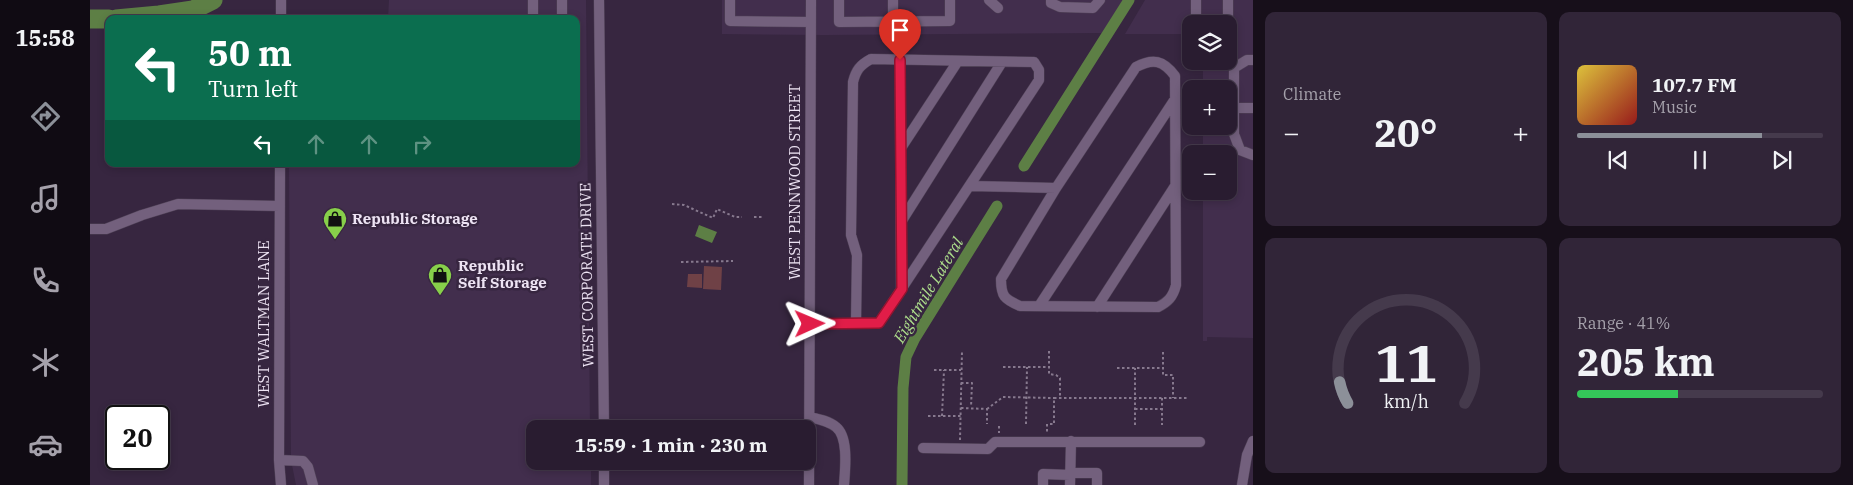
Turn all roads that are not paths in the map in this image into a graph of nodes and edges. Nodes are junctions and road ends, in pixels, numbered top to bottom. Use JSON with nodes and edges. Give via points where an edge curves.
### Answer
{"nodes":[{"id":1,"x":281,"y":0,"type":"edge"},
{"id":2,"x":533,"y":0,"type":"edge"},
{"id":3,"x":562,"y":0,"type":"edge"},
{"id":4,"x":599,"y":0,"type":"edge"},
{"id":5,"x":730,"y":0,"type":"edge"},
{"id":6,"x":811,"y":0,"type":"edge"},
{"id":7,"x":839,"y":0,"type":"edge"},
{"id":8,"x":893,"y":0,"type":"edge"},
{"id":9,"x":950,"y":0,"type":"edge"},
{"id":10,"x":989,"y":0,"type":"edge"},
{"id":11,"x":1051,"y":0,"type":"edge"},
{"id":12,"x":1100,"y":0,"type":"edge"},
{"id":13,"x":1196,"y":0,"type":"edge"},
{"id":14,"x":1228,"y":0,"type":"edge"},
{"id":15,"x":998,"y":8,"type":"dead end"},
{"id":16,"x":281,"y":15,"type":"edge"},
{"id":17,"x":533,"y":15,"type":"edge"},
{"id":18,"x":562,"y":15,"type":"edge"},
{"id":19,"x":811,"y":22,"type":"junction"},
{"id":20,"x":893,"y":22,"type":"junction"},
{"id":21,"x":900,"y":60,"type":"junction"},
{"id":22,"x":1253,"y":60,"type":"edge"},
{"id":23,"x":958,"y":61,"type":"junction"},
{"id":24,"x":1002,"y":62,"type":"junction"},
{"id":25,"x":1234,"y":80,"type":"edge"},
{"id":26,"x":1175,"y":99,"type":"junction"},
{"id":27,"x":1237,"y":108,"type":"edge"},
{"id":28,"x":1253,"y":108,"type":"edge"},
{"id":29,"x":1234,"y":135,"type":"edge"},
{"id":30,"x":900,"y":148,"type":"junction"},
{"id":31,"x":1253,"y":155,"type":"edge"},
{"id":32,"x":280,"y":167,"type":"edge"},
{"id":33,"x":1175,"y":185,"type":"junction"},
{"id":34,"x":970,"y":186,"type":"junction"},
{"id":35,"x":1056,"y":188,"type":"junction"},
{"id":36,"x":280,"y":206,"type":"junction"},
{"id":37,"x":901,"y":222,"type":"junction"},
{"id":38,"x":90,"y":229,"type":"edge"},
{"id":39,"x":902,"y":289,"type":"junction"},
{"id":40,"x":1039,"y":306,"type":"junction"},
{"id":41,"x":1097,"y":307,"type":"junction"},
{"id":42,"x":856,"y":323,"type":"junction"},
{"id":43,"x":810,"y":324,"type":"junction"},
{"id":44,"x":810,"y":417,"type":"junction"},
{"id":45,"x":604,"y":420,"type":"edge"},
{"id":46,"x":1071,"y":441,"type":"junction"},
{"id":47,"x":1253,"y":441,"type":"edge"},
{"id":48,"x":1200,"y":442,"type":"dead end"},
{"id":49,"x":924,"y":448,"type":"dead end"},
{"id":50,"x":279,"y":460,"type":"junction"},
{"id":51,"x":604,"y":470,"type":"edge"},
{"id":52,"x":1070,"y":478,"type":"edge"},
{"id":53,"x":281,"y":485,"type":"edge"},
{"id":54,"x":313,"y":485,"type":"edge"},
{"id":55,"x":604,"y":485,"type":"edge"},
{"id":56,"x":809,"y":485,"type":"edge"},
{"id":57,"x":844,"y":485,"type":"edge"},
{"id":58,"x":1043,"y":485,"type":"edge"},
{"id":59,"x":1097,"y":485,"type":"edge"},
{"id":60,"x":1242,"y":485,"type":"edge"}],
"edges":[{"from":1,"to":16,"type":"street"},
{"from":2,"to":17,"type":"street"},
{"from":3,"to":18,"type":"street"},
{"from":4,"to":45,"type":"street","name":"WEST CORPORATE DRIVE"},
{"from":5,"to":19,"type":"street","via":[[730,20]]},
{"from":6,"to":19,"type":"street","name":"WEST PENNWOOD STREET"},
{"from":7,"to":20,"type":"street","via":[[839,22]]},
{"from":8,"to":20,"type":"street"},
{"from":9,"to":20,"type":"street","via":[[950,21]]},
{"from":10,"to":15,"type":"street"},
{"from":11,"to":12,"type":"street","via":[[1060,7],[1094,8]]},
{"from":13,"to":14,"type":"street","via":[[1196,22],[1228,23]]},
{"from":19,"to":43,"type":"street","name":"WEST PENNWOOD STREET"},
{"from":21,"to":23,"type":"street"},
{"from":21,"to":30,"type":"street"},
{"from":21,"to":42,"type":"street","via":[[871,59],[855,72],[853,82],[851,235],[857,255]]},
{"from":22,"to":25,"type":"street","via":[[1234,68]]},
{"from":23,"to":24,"type":"street"},
{"from":23,"to":30,"type":"street"},
{"from":24,"to":34,"type":"street","via":[[1034,62],[1039,70],[1039,80]]},
{"from":24,"to":37,"type":"street"},
{"from":26,"to":33,"type":"street"},
{"from":26,"to":35,"type":"street","via":[[1175,76],[1168,66],[1146,62],[1136,67]]},
{"from":26,"to":40,"type":"street"},
{"from":27,"to":28,"type":"street"},
{"from":29,"to":31,"type":"street","via":[[1240,150]]},
{"from":30,"to":37,"type":"street"},
{"from":32,"to":36,"type":"street","name":"WEST WALTMAN LANE"},
{"from":33,"to":41,"type":"street"},
{"from":33,"to":41,"type":"street","via":[[1174,295],[1158,307]]},
{"from":34,"to":35,"type":"street"},
{"from":34,"to":39,"type":"street"},
{"from":35,"to":40,"type":"street","via":[[1000,279],[1001,292],[1008,301],[1020,306]]},
{"from":36,"to":38,"type":"street","via":[[178,204],[106,229]]},
{"from":36,"to":50,"type":"street","name":"WEST WALTMAN LANE"},
{"from":37,"to":39,"type":"street"},
{"from":39,"to":42,"type":"street","via":[[879,323]]},
{"from":40,"to":41,"type":"street"},
{"from":42,"to":43,"type":"street"},
{"from":43,"to":44,"type":"street","name":"WEST PENNWOOD STREET"},
{"from":44,"to":56,"type":"street","name":"WEST PENNWOOD STREET"},
{"from":44,"to":57,"type":"street","via":[[829,422],[840,431],[845,449]]},
{"from":46,"to":48,"type":"street"},
{"from":46,"to":49,"type":"street","via":[[996,442],[988,449]]},
{"from":46,"to":52,"type":"street"},
{"from":47,"to":60,"type":"street"},
{"from":50,"to":53,"type":"street","name":"WEST WALTMAN LANE"},
{"from":50,"to":54,"type":"street","via":[[303,461]]},
{"from":51,"to":55,"type":"street"},
{"from":52,"to":58,"type":"street","via":[[1043,474]]},
{"from":52,"to":59,"type":"street","via":[[1097,473]]}]}
